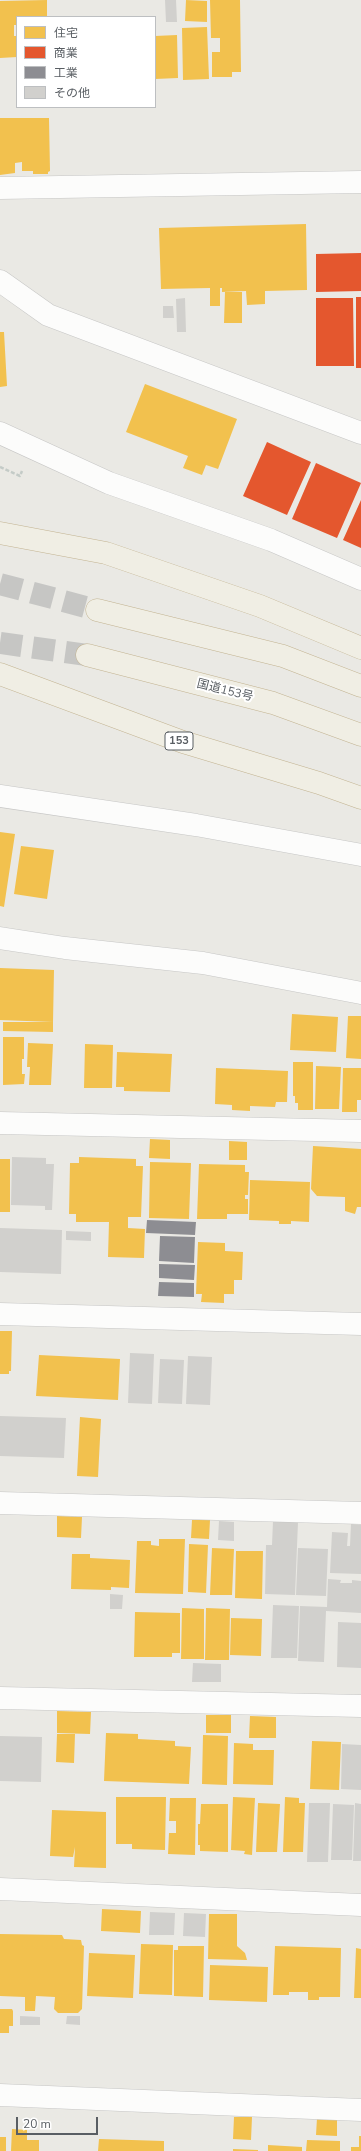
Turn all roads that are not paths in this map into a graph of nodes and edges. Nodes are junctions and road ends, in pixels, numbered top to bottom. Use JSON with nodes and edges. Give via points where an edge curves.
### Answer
{"nodes":[{"id":1,"x":361,"y":182,"type":"edge"},
{"id":2,"x":0,"y":188,"type":"edge"},
{"id":3,"x":0,"y":281,"type":"edge"},
{"id":4,"x":0,"y":433,"type":"edge"},
{"id":5,"x":361,"y":433,"type":"edge"},
{"id":6,"x":0,"y":533,"type":"edge"},
{"id":7,"x":361,"y":579,"type":"edge"},
{"id":8,"x":97,"y":610,"type":"tunnel mouth"},
{"id":9,"x":361,"y":648,"type":"edge"},
{"id":10,"x":87,"y":655,"type":"tunnel mouth"},
{"id":11,"x":0,"y":674,"type":"edge"},
{"id":12,"x":361,"y":686,"type":"edge"},
{"id":13,"x":361,"y":735,"type":"edge"},
{"id":14,"x":0,"y":796,"type":"edge"},
{"id":15,"x":361,"y":798,"type":"edge"},
{"id":16,"x":361,"y":855,"type":"edge"},
{"id":17,"x":0,"y":938,"type":"edge"},
{"id":18,"x":361,"y":993,"type":"edge"},
{"id":19,"x":0,"y":1123,"type":"edge"},
{"id":20,"x":361,"y":1131,"type":"edge"},
{"id":21,"x":0,"y":1314,"type":"edge"},
{"id":22,"x":361,"y":1324,"type":"edge"},
{"id":23,"x":0,"y":1503,"type":"edge"},
{"id":24,"x":361,"y":1513,"type":"edge"},
{"id":25,"x":0,"y":1698,"type":"edge"},
{"id":26,"x":361,"y":1706,"type":"edge"},
{"id":27,"x":0,"y":1889,"type":"edge"},
{"id":28,"x":361,"y":1905,"type":"edge"},
{"id":29,"x":0,"y":2095,"type":"edge"},
{"id":30,"x":361,"y":2110,"type":"edge"}],
"edges":[{"from":1,"to":2,"type":"street"},
{"from":3,"to":5,"type":"street","via":[[48,315]]},
{"from":4,"to":7,"type":"street","via":[[109,483],[271,540]]},
{"from":6,"to":9,"type":"highway","via":[[106,553],[260,606]]},
{"from":8,"to":12,"type":"highway","via":[[283,656]]},
{"from":10,"to":13,"type":"highway","name":"国道153号","via":[[273,704]]},
{"from":11,"to":15,"type":"highway","number":"153","via":[[182,742]]},
{"from":14,"to":16,"type":"street","via":[[196,825]]},
{"from":17,"to":18,"type":"street","via":[[203,963]]},
{"from":19,"to":20,"type":"street"},
{"from":21,"to":22,"type":"street"},
{"from":23,"to":24,"type":"street"},
{"from":25,"to":26,"type":"street"},
{"from":27,"to":28,"type":"street"},
{"from":29,"to":30,"type":"street"}]}
